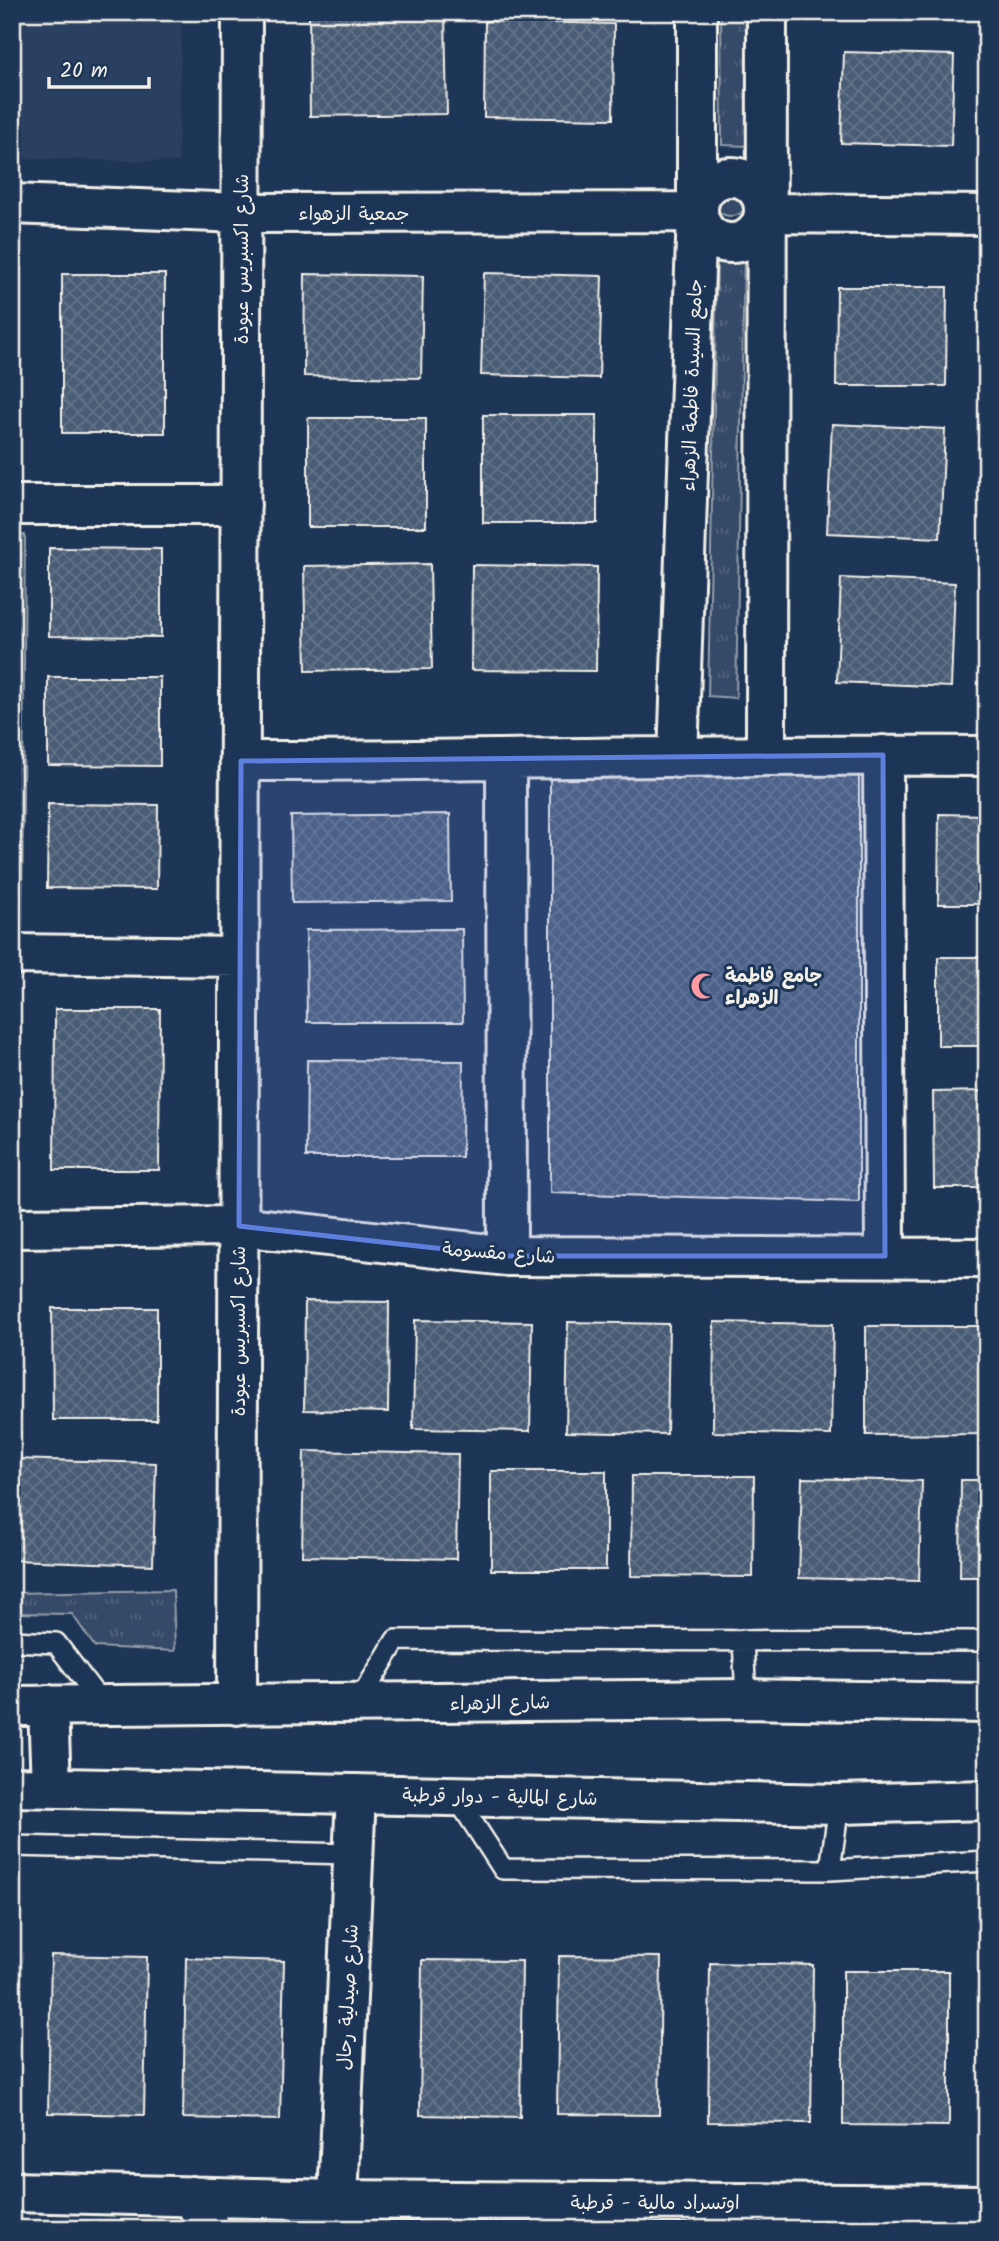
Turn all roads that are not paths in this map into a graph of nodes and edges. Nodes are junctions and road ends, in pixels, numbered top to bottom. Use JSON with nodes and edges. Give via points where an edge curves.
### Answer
{"nodes":[{"id":1,"x":242,"y":12,"type":"edge"},
{"id":2,"x":696,"y":12,"type":"edge"},
{"id":3,"x":767,"y":12,"type":"edge"},
{"id":4,"x":12,"y":204,"type":"edge"},
{"id":5,"x":697,"y":212,"type":"junction"},
{"id":6,"x":241,"y":213,"type":"junction"},
{"id":7,"x":765,"y":213,"type":"junction"},
{"id":8,"x":987,"y":215,"type":"edge"},
{"id":9,"x":12,"y":505,"type":"edge"},
{"id":10,"x":242,"y":505,"type":"junction"},
{"id":11,"x":766,"y":754,"type":"junction"},
{"id":12,"x":883,"y":755,"type":"junction"},
{"id":13,"x":987,"y":756,"type":"edge"},
{"id":14,"x":678,"y":758,"type":"junction"},
{"id":15,"x":241,"y":761,"type":"junction"},
{"id":16,"x":506,"y":761,"type":"junction"},
{"id":17,"x":12,"y":954,"type":"edge"},
{"id":18,"x":239,"y":957,"type":"junction"},
{"id":19,"x":239,"y":1226,"type":"junction"},
{"id":20,"x":12,"y":1228,"type":"edge"},
{"id":21,"x":507,"y":1256,"type":"junction"},
{"id":22,"x":885,"y":1256,"type":"junction"},
{"id":23,"x":987,"y":1258,"type":"edge"},
{"id":24,"x":743,"y":1640,"type":"junction"},
{"id":25,"x":12,"y":1641,"type":"edge"},
{"id":26,"x":987,"y":1641,"type":"edge"},
{"id":27,"x":746,"y":1699,"type":"junction"},
{"id":28,"x":358,"y":1703,"type":"junction"},
{"id":29,"x":987,"y":1703,"type":"edge"},
{"id":30,"x":237,"y":1704,"type":"junction"},
{"id":31,"x":103,"y":1705,"type":"junction"},
{"id":32,"x":30,"y":1706,"type":"edge"},
{"id":33,"x":12,"y":1787,"type":"edge"},
{"id":34,"x":51,"y":1787,"type":"junction"},
{"id":35,"x":356,"y":1794,"type":"junction"},
{"id":36,"x":454,"y":1794,"type":"junction"},
{"id":37,"x":987,"y":1800,"type":"edge"},
{"id":38,"x":839,"y":1804,"type":"junction"},
{"id":39,"x":12,"y":1846,"type":"edge"},
{"id":40,"x":353,"y":1854,"type":"junction"},
{"id":41,"x":987,"y":1861,"type":"edge"},
{"id":42,"x":830,"y":1870,"type":"junction"},
{"id":43,"x":12,"y":2192,"type":"edge"},
{"id":44,"x":338,"y":2200,"type":"junction"},
{"id":45,"x":987,"y":2204,"type":"edge"},
{"id":46,"x":201,"y":2213,"type":"edge"},
{"id":47,"x":483,"y":2215,"type":"edge"}],
"edges":[{"from":1,"to":6,"type":"street","name":"شارع اكسبريس عبودة"},
{"from":2,"to":5,"type":"street","name":"جامع السيدة فاطمة الزهراء"},
{"from":3,"to":7,"type":"street"},
{"from":4,"to":6,"type":"street","name":"جمعية الزهواء"},
{"from":5,"to":6,"type":"street","name":"جمعية الزهواء"},
{"from":5,"to":7,"type":"street","via":[[706,232],[736,243],[756,233]]},
{"from":5,"to":14,"type":"street","name":"جامع السيدة فاطمة الزهراء"},
{"from":6,"to":10,"type":"street","name":"شارع اكسبريس عبودة"},
{"from":7,"to":8,"type":"street"},
{"from":7,"to":11,"type":"street"},
{"from":9,"to":10,"type":"street"},
{"from":10,"to":15,"type":"street","name":"شارع اكسبريس عبودة"},
{"from":11,"to":12,"type":"street"},
{"from":11,"to":14,"type":"street"},
{"from":12,"to":13,"type":"street"},
{"from":12,"to":22,"type":"street"},
{"from":14,"to":16,"type":"street"},
{"from":15,"to":16,"type":"street"},
{"from":15,"to":18,"type":"street","name":"شارع اكسبريس عبودة"},
{"from":16,"to":21,"type":"street"},
{"from":17,"to":18,"type":"street"},
{"from":18,"to":19,"type":"street","name":"شارع اكسبريس عبودة"},
{"from":19,"to":20,"type":"street","name":"شارع مقسومة"},
{"from":19,"to":21,"type":"street","name":"شارع مقسومة"},
{"from":19,"to":30,"type":"street","name":"شارع اكسبريس عبودة"},
{"from":21,"to":22,"type":"street","name":"شارع مقسومة"},
{"from":22,"to":23,"type":"street","name":"شارع مقسومة"},
{"from":24,"to":26,"type":"lane"},
{"from":24,"to":27,"type":"lane"},
{"from":24,"to":28,"type":"lane","via":[[396,1640]]},
{"from":25,"to":31,"type":"lane","via":[[55,1643]]},
{"from":27,"to":28,"type":"street","name":"شارع الزهراء"},
{"from":27,"to":29,"type":"street","name":"شارع الزهراء"},
{"from":28,"to":30,"type":"street","name":"شارع الزهراء"},
{"from":30,"to":31,"type":"street","name":"شارع الزهراء"},
{"from":31,"to":32,"type":"street","name":"شارع الزهراء"},
{"from":32,"to":34,"type":"street"},
{"from":33,"to":34,"type":"street","name":"شارع المالية - دوار قرطبة"},
{"from":34,"to":35,"type":"street","name":"شارع المالية - دوار قرطبة"},
{"from":35,"to":36,"type":"street","name":"شارع المالية - دوار قرطبة"},
{"from":35,"to":40,"type":"street","name":"شارع صيدلية رحال"},
{"from":36,"to":38,"type":"street","name":"شارع المالية - دوار قرطبة"},
{"from":36,"to":42,"type":"lane","via":[[503,1869]]},
{"from":37,"to":38,"type":"street","name":"شارع المالية - دوار قرطبة"},
{"from":38,"to":42,"type":"lane"},
{"from":39,"to":40,"type":"lane"},
{"from":40,"to":44,"type":"street","name":"شارع صيدلية رحال"},
{"from":41,"to":42,"type":"lane"},
{"from":43,"to":46,"type":"street","name":"اوتسراد مالية - قرطبة"},
{"from":44,"to":46,"type":"street","name":"اوتسراد مالية - قرطبة"},
{"from":44,"to":47,"type":"street","name":"اوتسراد مالية - قرطبة"},
{"from":45,"to":47,"type":"street","name":"اوتسراد مالية - قرطبة"}]}
